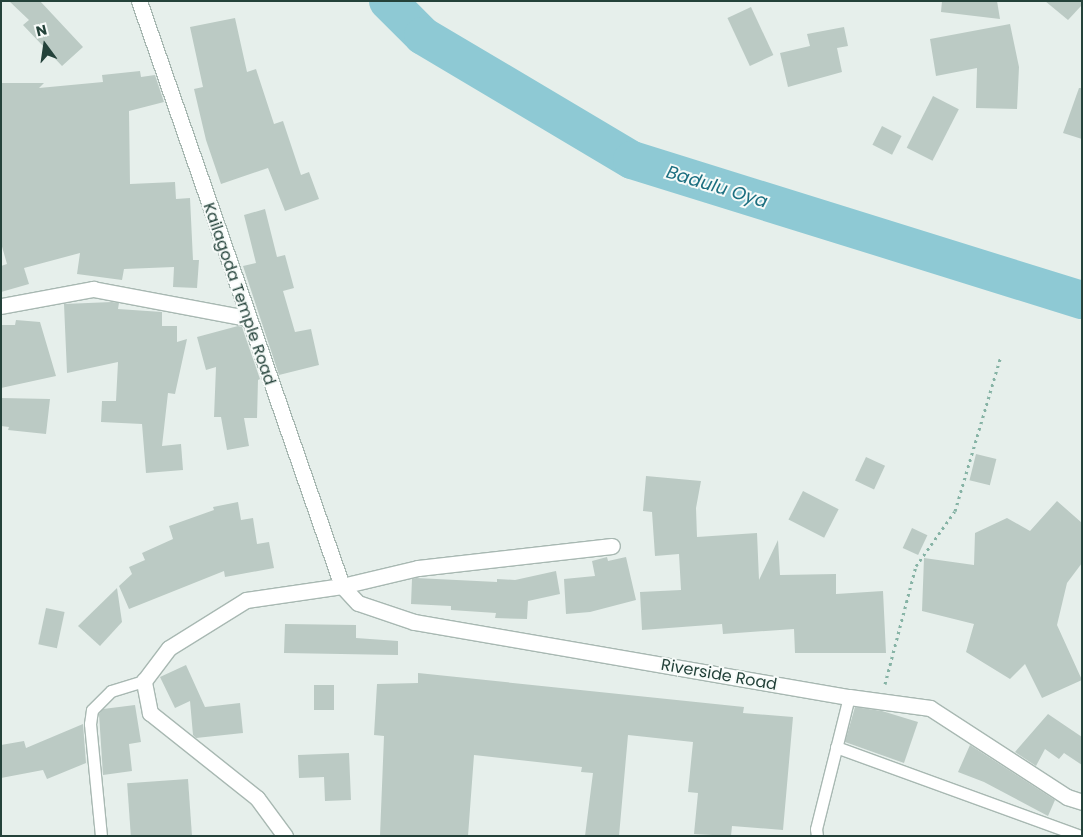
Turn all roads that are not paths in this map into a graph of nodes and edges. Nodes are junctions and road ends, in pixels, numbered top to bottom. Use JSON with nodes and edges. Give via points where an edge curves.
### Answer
{"nodes":[{"id":1,"x":139,"y":1,"type":"edge"},
{"id":2,"x":1,"y":306,"type":"edge"},
{"id":3,"x":247,"y":318,"type":"junction"},
{"id":4,"x":612,"y":546,"type":"dead end"},
{"id":5,"x":342,"y":586,"type":"junction"},
{"id":6,"x":144,"y":681,"type":"junction"},
{"id":7,"x":849,"y":697,"type":"junction"},
{"id":8,"x":836,"y":746,"type":"junction"},
{"id":9,"x":1082,"y":802,"type":"edge"},
{"id":10,"x":100,"y":836,"type":"edge"},
{"id":11,"x":285,"y":836,"type":"edge"},
{"id":12,"x":817,"y":836,"type":"edge"},
{"id":13,"x":1080,"y":836,"type":"edge"}],
"edges":[{"from":1,"to":3,"type":"street","name":"Kailagoda Temple Road"},
{"from":2,"to":3,"type":"street","via":[[92,289]]},
{"from":3,"to":5,"type":"street","name":"Kailagoda Temple Road"},
{"from":4,"to":5,"type":"street","via":[[418,568]]},
{"from":5,"to":6,"type":"street","via":[[246,600],[169,648]]},
{"from":5,"to":7,"type":"street","name":"Riverside Road","via":[[358,603],[414,622]]},
{"from":6,"to":10,"type":"lane","via":[[111,691],[92,710],[90,724]]},
{"from":6,"to":11,"type":"street","via":[[150,713],[257,798]]},
{"from":7,"to":8,"type":"lane"},
{"from":7,"to":9,"type":"street","name":"Riverside Road","via":[[930,708],[1067,797]]},
{"from":8,"to":12,"type":"lane"},
{"from":8,"to":13,"type":"lane"}]}
